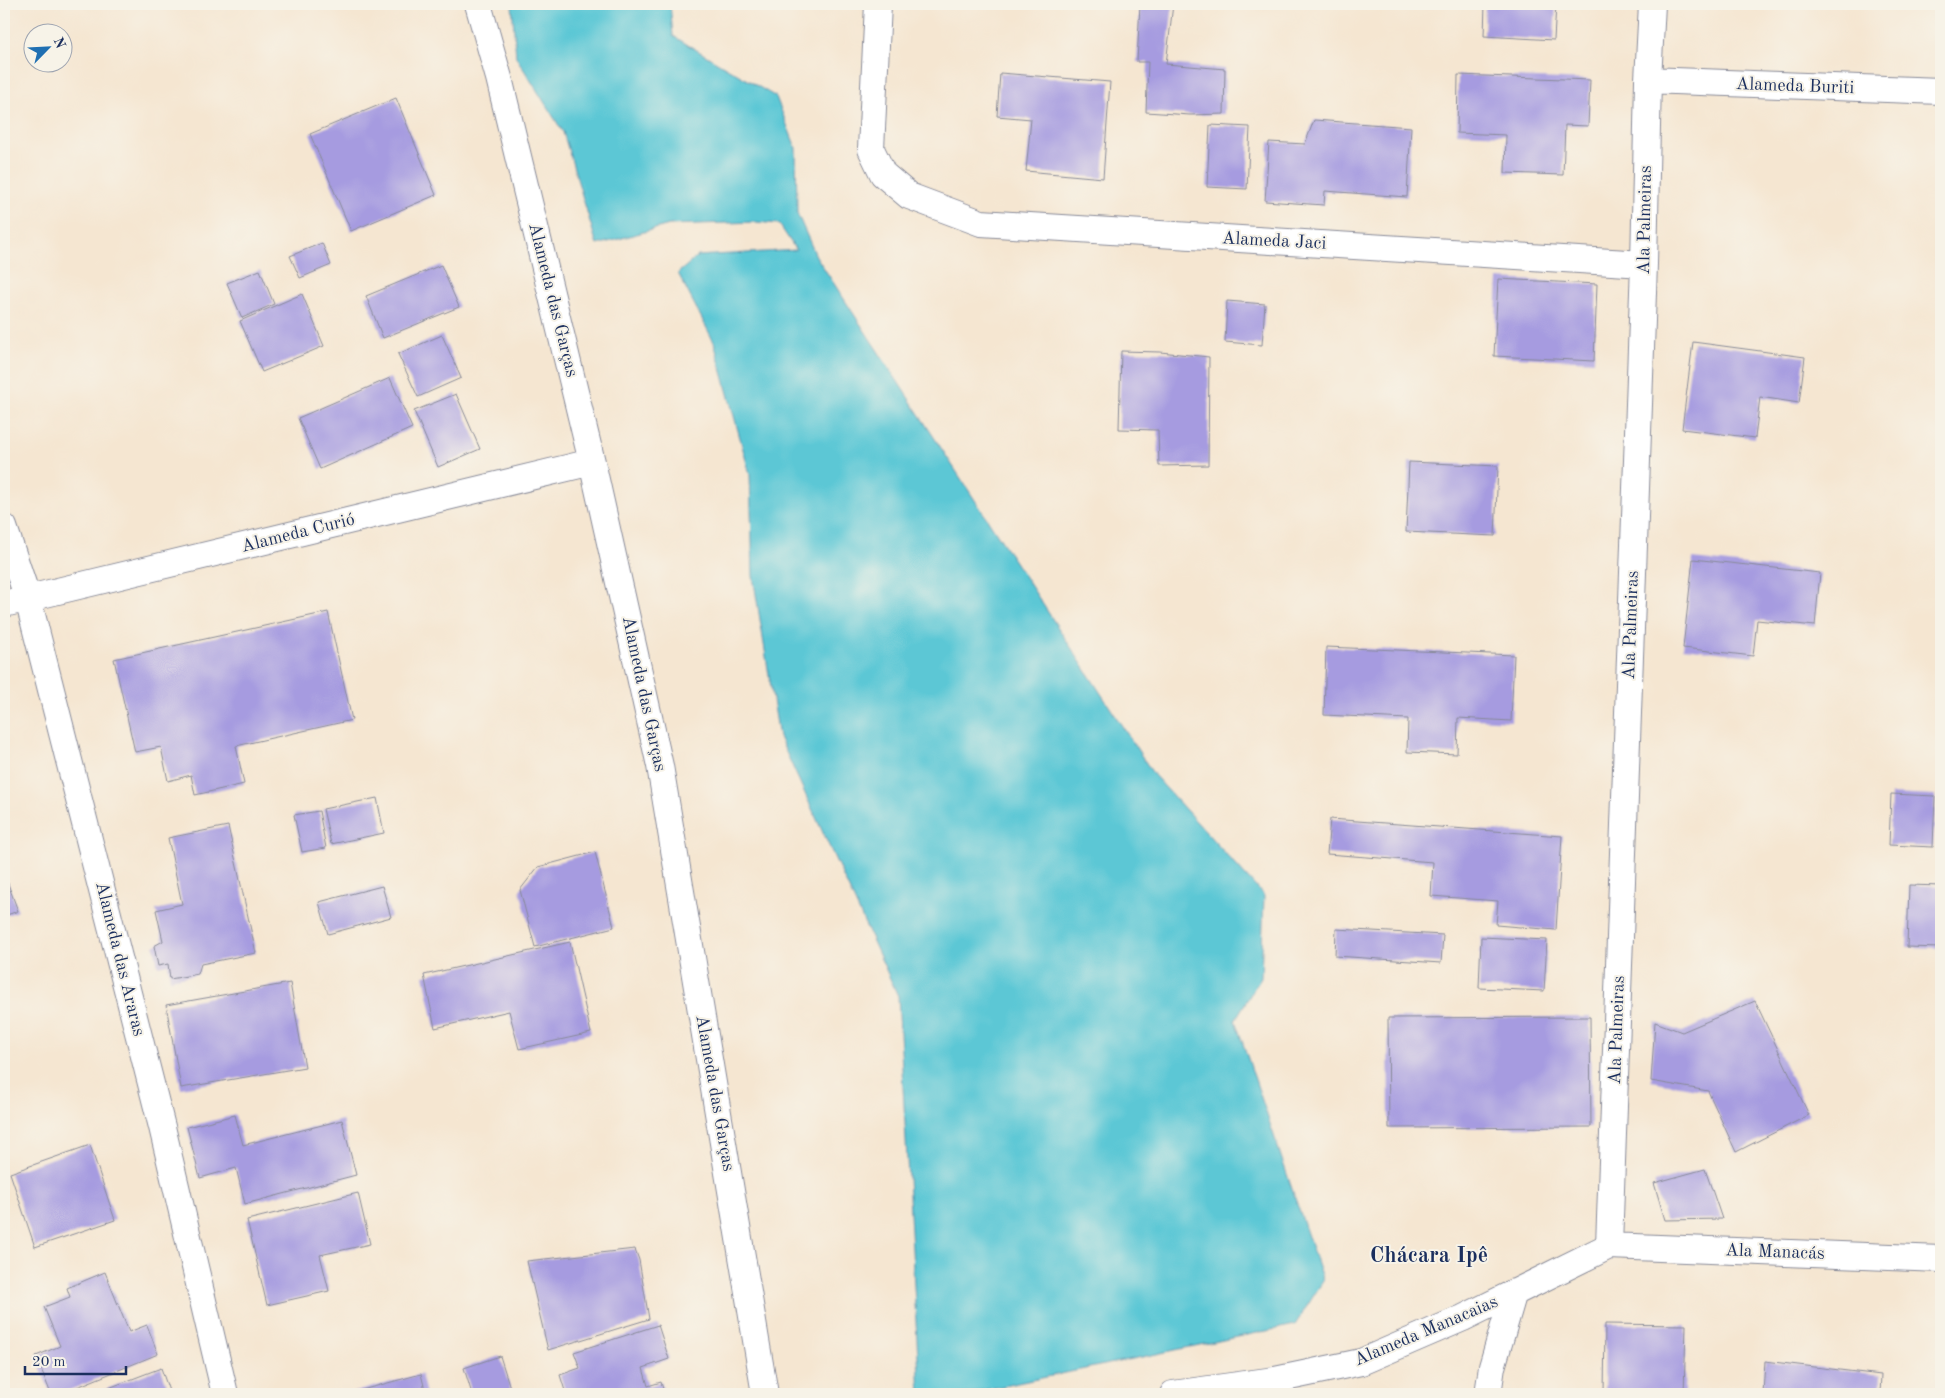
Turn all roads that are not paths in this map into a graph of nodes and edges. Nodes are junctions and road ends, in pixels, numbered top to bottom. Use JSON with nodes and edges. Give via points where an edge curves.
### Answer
{"nodes":[{"id":1,"x":478,"y":4,"type":"edge"},
{"id":2,"x":878,"y":4,"type":"edge"},
{"id":3,"x":1652,"y":4,"type":"edge"},
{"id":4,"x":1648,"y":80,"type":"junction"},
{"id":5,"x":1941,"y":91,"type":"edge"},
{"id":6,"x":1644,"y":264,"type":"junction"},
{"id":7,"x":592,"y":462,"type":"junction"},
{"id":8,"x":4,"y":527,"type":"edge"},
{"id":9,"x":16,"y":602,"type":"edge"},
{"id":10,"x":1610,"y":1246,"type":"junction"},
{"id":11,"x":1941,"y":1259,"type":"edge"},
{"id":12,"x":1514,"y":1292,"type":"junction"},
{"id":13,"x":225,"y":1394,"type":"edge"},
{"id":14,"x":765,"y":1394,"type":"edge"},
{"id":15,"x":1174,"y":1394,"type":"edge"},
{"id":16,"x":1488,"y":1394,"type":"edge"}],
"edges":[{"from":1,"to":7,"type":"street","name":"Alameda das Garças","via":[[499,78]]},
{"from":2,"to":6,"type":"street","name":"Alameda Jaci","via":[[871,149],[883,174],[909,196],[981,223]]},
{"from":3,"to":4,"type":"street","name":"Ala Palmeiras"},
{"from":4,"to":5,"type":"street","name":"Alameda Buriti"},
{"from":4,"to":6,"type":"street","name":"Ala Palmeiras"},
{"from":6,"to":10,"type":"street","name":"Ala Palmeiras"},
{"from":7,"to":9,"type":"street","name":"Alameda Curió"},
{"from":7,"to":14,"type":"street","name":"Alameda das Garças","via":[[660,766]]},
{"from":8,"to":9,"type":"street","name":"Alameda das Araras"},
{"from":9,"to":13,"type":"street","name":"Alameda das Araras","via":[[164,1136]]},
{"from":10,"to":11,"type":"street","name":"Ala Manacás"},
{"from":10,"to":12,"type":"street","name":"Alameda Manacaias"},
{"from":12,"to":15,"type":"street","name":"Alameda Manacaias","via":[[1361,1362],[1275,1380]]},
{"from":12,"to":16,"type":"street","via":[[1492,1367]]}]}
